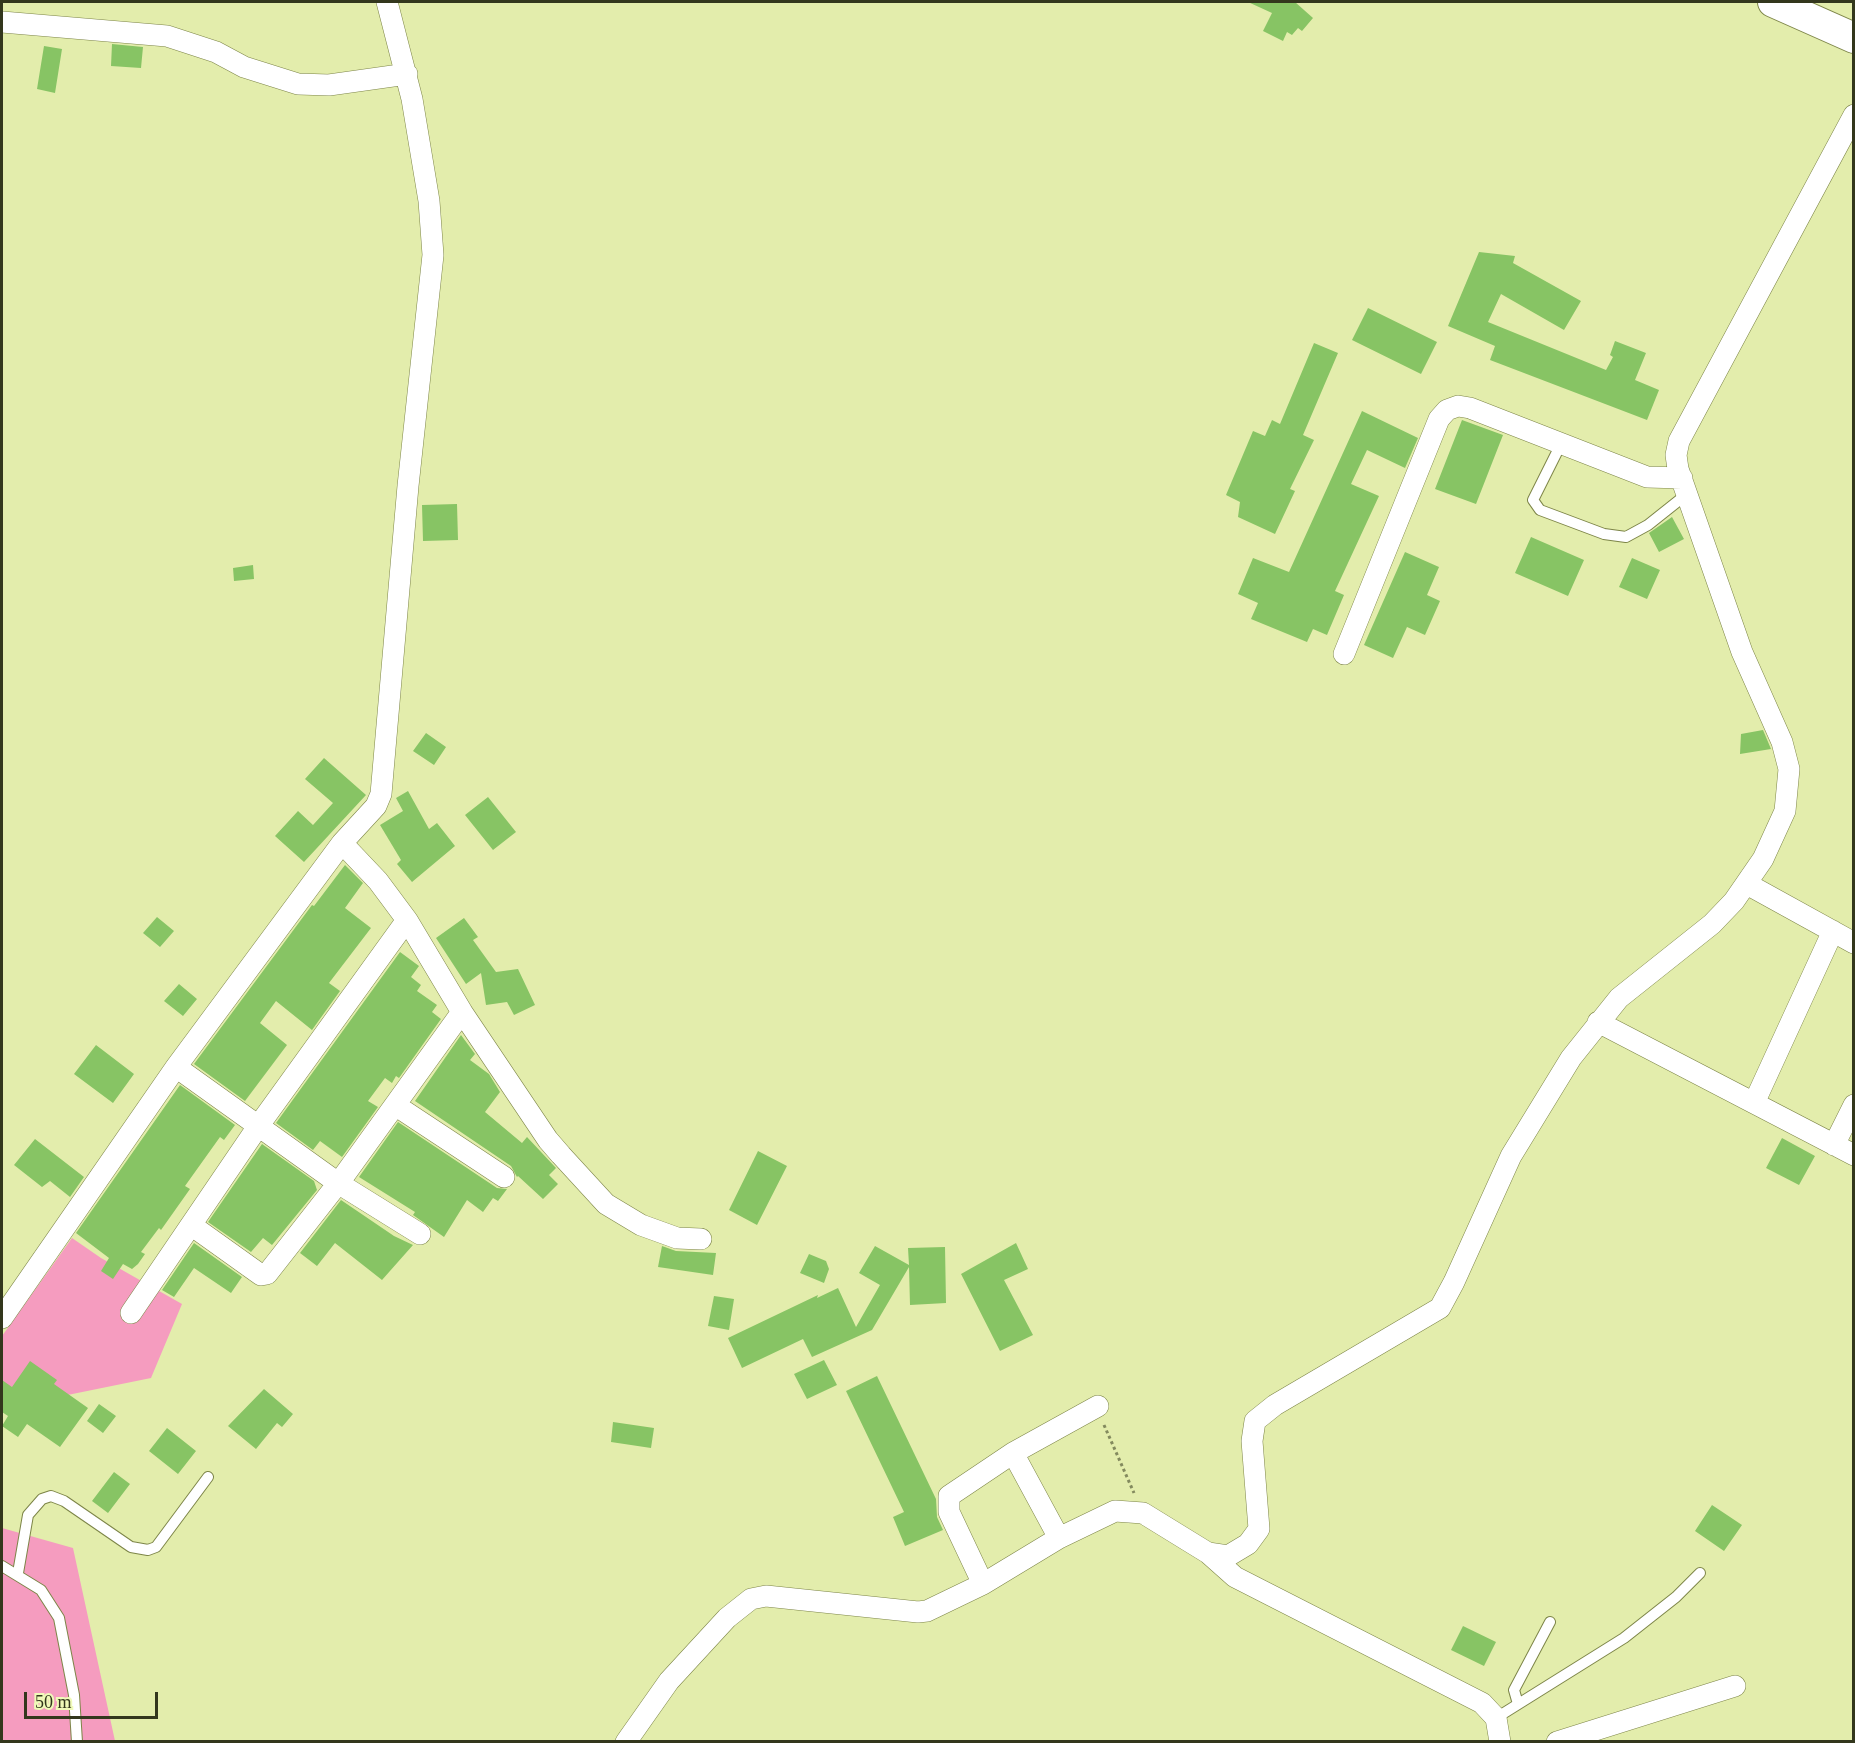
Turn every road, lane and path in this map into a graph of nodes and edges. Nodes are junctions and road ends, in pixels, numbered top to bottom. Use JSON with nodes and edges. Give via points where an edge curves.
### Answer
{"nodes":[{"id":1,"x":387,"y":2,"type":"edge"},
{"id":2,"x":1773,"y":2,"type":"edge"},
{"id":3,"x":2,"y":22,"type":"edge"},
{"id":4,"x":1854,"y":38,"type":"edge"},
{"id":5,"x":407,"y":74,"type":"junction"},
{"id":6,"x":1854,"y":115,"type":"edge"},
{"id":7,"x":1561,"y":444,"type":"junction"},
{"id":8,"x":1684,"y":486,"type":"junction"},
{"id":9,"x":1344,"y":654,"type":"dead end"},
{"id":10,"x":342,"y":843,"type":"junction"},
{"id":11,"x":1747,"y":884,"type":"junction"},
{"id":12,"x":407,"y":920,"type":"junction"},
{"id":13,"x":1833,"y":931,"type":"junction"},
{"id":14,"x":1854,"y":943,"type":"edge"},
{"id":15,"x":462,"y":1012,"type":"junction"},
{"id":16,"x":1598,"y":1022,"type":"junction"},
{"id":17,"x":176,"y":1067,"type":"junction"},
{"id":18,"x":1754,"y":1103,"type":"junction"},
{"id":19,"x":395,"y":1105,"type":"junction"},
{"id":20,"x":1854,"y":1105,"type":"edge"},
{"id":21,"x":259,"y":1125,"type":"junction"},
{"id":22,"x":1834,"y":1145,"type":"junction"},
{"id":23,"x":1854,"y":1155,"type":"edge"},
{"id":24,"x":504,"y":1177,"type":"dead end"},
{"id":25,"x":338,"y":1183,"type":"junction"},
{"id":26,"x":191,"y":1225,"type":"junction"},
{"id":27,"x":420,"y":1234,"type":"dead end"},
{"id":28,"x":701,"y":1239,"type":"dead end"},
{"id":29,"x":131,"y":1313,"type":"dead end"},
{"id":30,"x":2,"y":1318,"type":"edge"},
{"id":31,"x":1098,"y":1406,"type":"joint"},
{"id":32,"x":1012,"y":1453,"type":"junction"},
{"id":33,"x":208,"y":1477,"type":"dead end"},
{"id":34,"x":1143,"y":1513,"type":"junction"},
{"id":35,"x":1059,"y":1538,"type":"junction"},
{"id":36,"x":1208,"y":1553,"type":"junction"},
{"id":37,"x":2,"y":1566,"type":"edge"},
{"id":38,"x":18,"y":1573,"type":"junction"},
{"id":39,"x":1700,"y":1573,"type":"dead end"},
{"id":40,"x":983,"y":1584,"type":"junction"},
{"id":41,"x":1550,"y":1622,"type":"dead end"},
{"id":42,"x":1735,"y":1686,"type":"dead end"},
{"id":43,"x":1518,"y":1704,"type":"junction"},
{"id":44,"x":1496,"y":1718,"type":"junction"},
{"id":45,"x":77,"y":1742,"type":"edge"},
{"id":46,"x":626,"y":1742,"type":"edge"},
{"id":47,"x":1500,"y":1742,"type":"edge"},
{"id":48,"x":1557,"y":1742,"type":"edge"}],
"edges":[{"from":1,"to":5,"type":"street"},
{"from":2,"to":4,"type":"street"},
{"from":3,"to":5,"type":"street","via":[[167,36],[298,84],[329,85]]},
{"from":5,"to":10,"type":"street","via":[[429,201],[433,255],[408,486],[384,779],[376,806]]},
{"from":6,"to":8,"type":"street","via":[[1679,441],[1676,455]]},
{"from":7,"to":8,"type":"street","via":[[1647,477]]},
{"from":7,"to":8,"type":"lane","via":[[1533,500],[1540,510],[1604,534],[1626,537],[1648,525]]},
{"from":7,"to":9,"type":"street","via":[[1470,408],[1458,406],[1447,410],[1439,419]]},
{"from":8,"to":11,"type":"street","via":[[1742,652],[1782,742],[1789,769],[1785,811]]},
{"from":10,"to":12,"type":"street"},
{"from":10,"to":17,"type":"street"},
{"from":11,"to":13,"type":"street"},
{"from":11,"to":16,"type":"street","via":[[1712,924],[1619,998]]},
{"from":12,"to":15,"type":"street"},
{"from":12,"to":21,"type":"street"},
{"from":13,"to":14,"type":"street"},
{"from":13,"to":18,"type":"street"},
{"from":15,"to":19,"type":"street"},
{"from":15,"to":28,"type":"street","via":[[548,1140],[606,1204],[659,1233]]},
{"from":16,"to":18,"type":"street"},
{"from":16,"to":36,"type":"street","via":[[1550,1090],[1511,1156],[1446,1300],[1432,1314],[1275,1405],[1255,1421],[1252,1430],[1259,1529],[1248,1544],[1228,1556]]},
{"from":17,"to":21,"type":"street"},
{"from":17,"to":30,"type":"street"},
{"from":18,"to":22,"type":"street"},
{"from":19,"to":24,"type":"street"},
{"from":19,"to":25,"type":"street"},
{"from":20,"to":22,"type":"street"},
{"from":21,"to":25,"type":"street"},
{"from":21,"to":26,"type":"street"},
{"from":22,"to":23,"type":"street"},
{"from":25,"to":26,"type":"street","via":[[265,1275]]},
{"from":25,"to":27,"type":"street"},
{"from":26,"to":29,"type":"street"},
{"from":31,"to":32,"type":"street"},
{"from":31,"to":34,"type":"path"},
{"from":32,"to":35,"type":"street"},
{"from":32,"to":40,"type":"street","via":[[949,1496],[949,1512]]},
{"from":33,"to":38,"type":"lane","via":[[156,1547],[148,1550],[131,1547],[64,1501],[51,1496],[42,1499],[28,1515]]},
{"from":34,"to":35,"type":"street","via":[[1115,1511]]},
{"from":34,"to":36,"type":"street"},
{"from":35,"to":40,"type":"street"},
{"from":36,"to":44,"type":"street","via":[[1235,1577],[1482,1702]]},
{"from":37,"to":38,"type":"lane"},
{"from":38,"to":45,"type":"lane","via":[[41,1590],[59,1618],[74,1695]]},
{"from":39,"to":43,"type":"lane","via":[[1624,1638]]},
{"from":40,"to":46,"type":"street","via":[[942,1605],[918,1612],[766,1596],[751,1599],[727,1617],[669,1681]]},
{"from":41,"to":43,"type":"lane","via":[[1514,1690]]},
{"from":42,"to":48,"type":"street"},
{"from":43,"to":44,"type":"lane"},
{"from":44,"to":47,"type":"street"}]}
